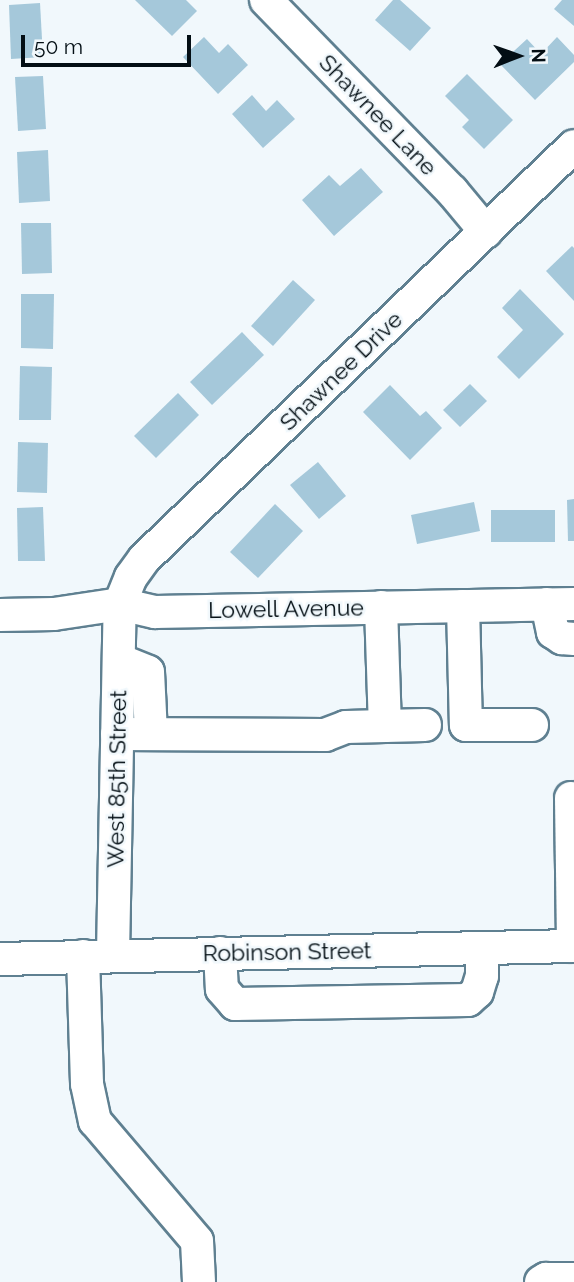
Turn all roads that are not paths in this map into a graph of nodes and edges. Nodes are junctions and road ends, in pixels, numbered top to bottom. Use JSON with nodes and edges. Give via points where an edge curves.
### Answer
{"nodes":[{"id":1,"x":266,"y":0,"type":"edge"},
{"id":2,"x":574,"y":146,"type":"edge"},
{"id":3,"x":486,"y":232,"type":"junction"},
{"id":4,"x":120,"y":604,"type":"junction"},
{"id":5,"x":561,"y":604,"type":"edge"},
{"id":6,"x":463,"y":606,"type":"junction"},
{"id":7,"x":381,"y":607,"type":"junction"},
{"id":8,"x":0,"y":615,"type":"edge"},
{"id":9,"x":574,"y":639,"type":"edge"},
{"id":10,"x":119,"y":660,"type":"junction"},
{"id":11,"x":425,"y":725,"type":"dead end"},
{"id":12,"x":532,"y":725,"type":"dead end"},
{"id":13,"x":385,"y":726,"type":"junction"},
{"id":14,"x":117,"y":734,"type":"junction"},
{"id":15,"x":151,"y":734,"type":"junction"},
{"id":16,"x":571,"y":798,"type":"dead end"},
{"id":17,"x":573,"y":946,"type":"edge"},
{"id":18,"x":482,"y":948,"type":"junction"},
{"id":19,"x":220,"y":953,"type":"junction"},
{"id":20,"x":98,"y":955,"type":"junction"},
{"id":21,"x":0,"y":959,"type":"edge"},
{"id":22,"x":574,"y":1279,"type":"edge"},
{"id":23,"x":199,"y":1282,"type":"edge"},
{"id":24,"x":541,"y":1282,"type":"edge"}],
"edges":[{"from":1,"to":3,"type":"street","name":"Shawnee Lane","via":[[452,191]]},
{"from":2,"to":3,"type":"street","name":"Shawnee Drive"},
{"from":3,"to":4,"type":"street","name":"Shawnee Drive","via":[[144,559]]},
{"from":4,"to":7,"type":"street","name":"Lowell Avenue","via":[[155,612]]},
{"from":4,"to":8,"type":"street","name":"Lowell Avenue","via":[[54,614]]},
{"from":4,"to":10,"type":"street","name":"West 85th Street"},
{"from":5,"to":6,"type":"street","name":"Lowell Avenue"},
{"from":5,"to":9,"type":"street","via":[[553,632]]},
{"from":6,"to":7,"type":"street","name":"Lowell Avenue"},
{"from":6,"to":12,"type":"street","via":[[467,725]]},
{"from":7,"to":13,"type":"street"},
{"from":10,"to":14,"type":"street","name":"West 85th Street"},
{"from":10,"to":15,"type":"street","via":[[148,672]]},
{"from":11,"to":13,"type":"street"},
{"from":13,"to":15,"type":"street","via":[[346,727],[325,735]]},
{"from":14,"to":15,"type":"street"},
{"from":14,"to":20,"type":"street","name":"West 85th Street"},
{"from":16,"to":17,"type":"street"},
{"from":17,"to":18,"type":"street","name":"Robinson Street"},
{"from":18,"to":19,"type":"street","name":"Robinson Street"},
{"from":18,"to":19,"type":"street","via":[[482,976],[477,992],[468,1000],[234,1004],[222,989]]},
{"from":19,"to":20,"type":"street","name":"Robinson Street"},
{"from":20,"to":21,"type":"street","name":"Robinson Street"},
{"from":20,"to":23,"type":"street","name":"West 85th Street","via":[[87,1084],[95,1121],[197,1241]]},
{"from":22,"to":24,"type":"street"}]}
